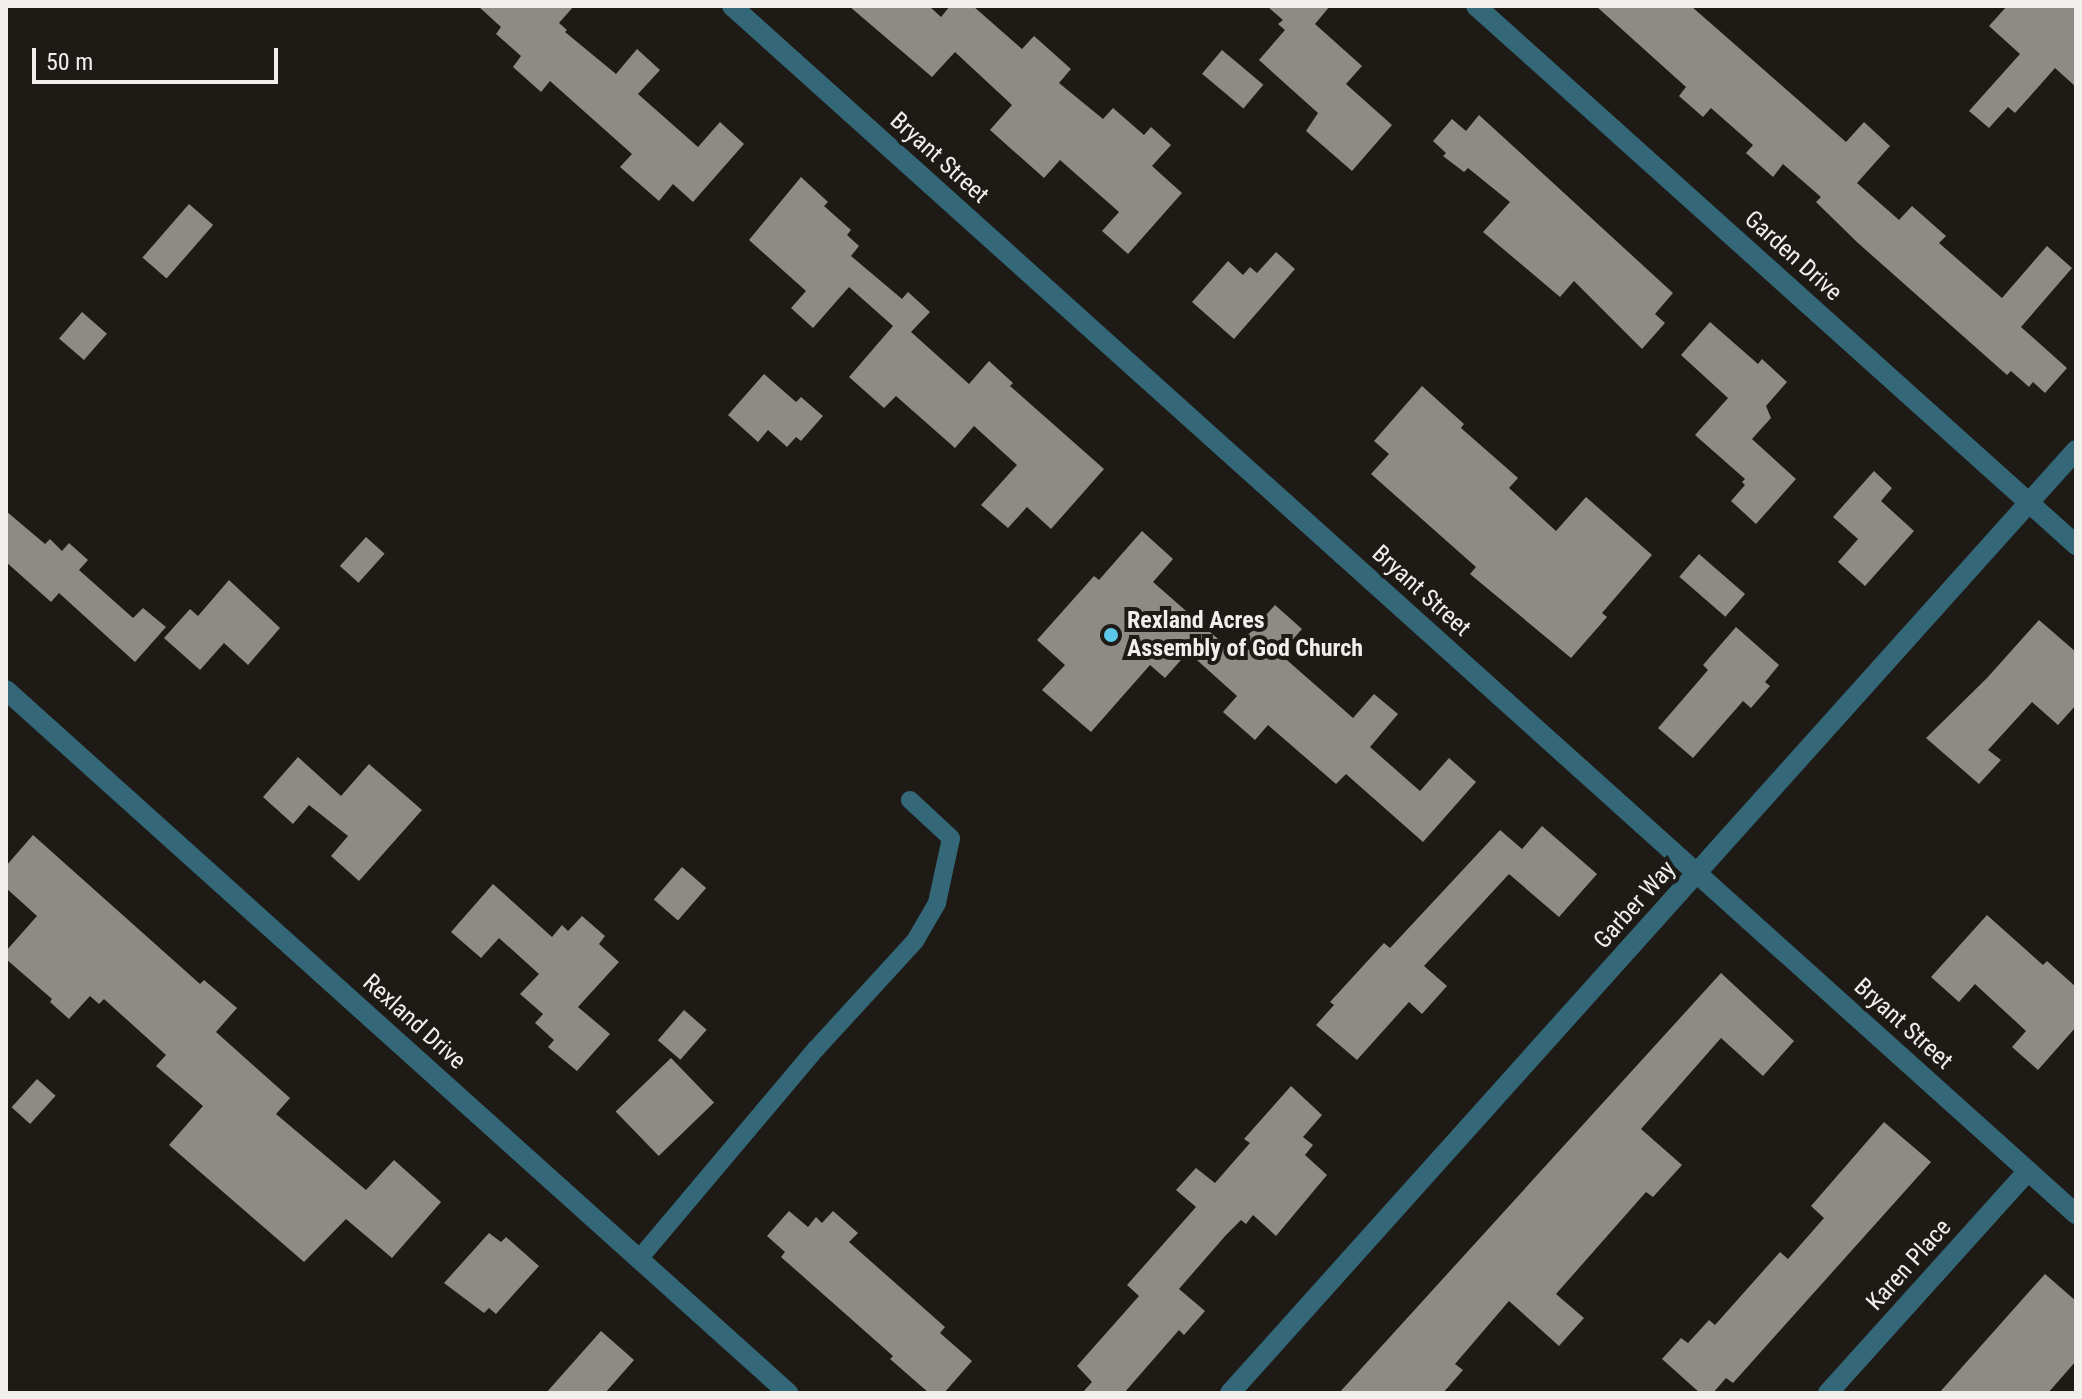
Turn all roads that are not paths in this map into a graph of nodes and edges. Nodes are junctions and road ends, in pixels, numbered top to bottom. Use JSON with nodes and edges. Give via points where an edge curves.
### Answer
{"nodes":[{"id":1,"x":732,"y":6,"type":"edge"},
{"id":2,"x":1476,"y":6,"type":"edge"},
{"id":3,"x":2076,"y":450,"type":"edge"},
{"id":4,"x":2029,"y":503,"type":"junction"},
{"id":5,"x":2076,"y":545,"type":"edge"},
{"id":6,"x":6,"y":690,"type":"edge"},
{"id":7,"x":910,"y":800,"type":"dead end"},
{"id":8,"x":1698,"y":874,"type":"junction"},
{"id":9,"x":2028,"y":1171,"type":"junction"},
{"id":10,"x":2076,"y":1214,"type":"edge"},
{"id":11,"x":639,"y":1259,"type":"junction"},
{"id":12,"x":788,"y":1393,"type":"edge"},
{"id":13,"x":1230,"y":1393,"type":"edge"},
{"id":14,"x":1828,"y":1393,"type":"edge"}],
"edges":[{"from":1,"to":8,"type":"street","name":"Bryant Street"},
{"from":2,"to":4,"type":"street","name":"Garden Drive"},
{"from":3,"to":4,"type":"street","name":"Garber Way"},
{"from":4,"to":5,"type":"street","name":"Garden Drive"},
{"from":4,"to":8,"type":"street","name":"Garber Way"},
{"from":6,"to":11,"type":"street","name":"Rexland Drive"},
{"from":7,"to":11,"type":"lane","via":[[951,838],[937,903],[915,941]]},
{"from":8,"to":9,"type":"street","name":"Bryant Street"},
{"from":8,"to":13,"type":"street","name":"Garber Way"},
{"from":9,"to":10,"type":"street","name":"Bryant Street"},
{"from":9,"to":14,"type":"street","name":"Karen Place"},
{"from":11,"to":12,"type":"street","name":"Rexland Drive"}]}
